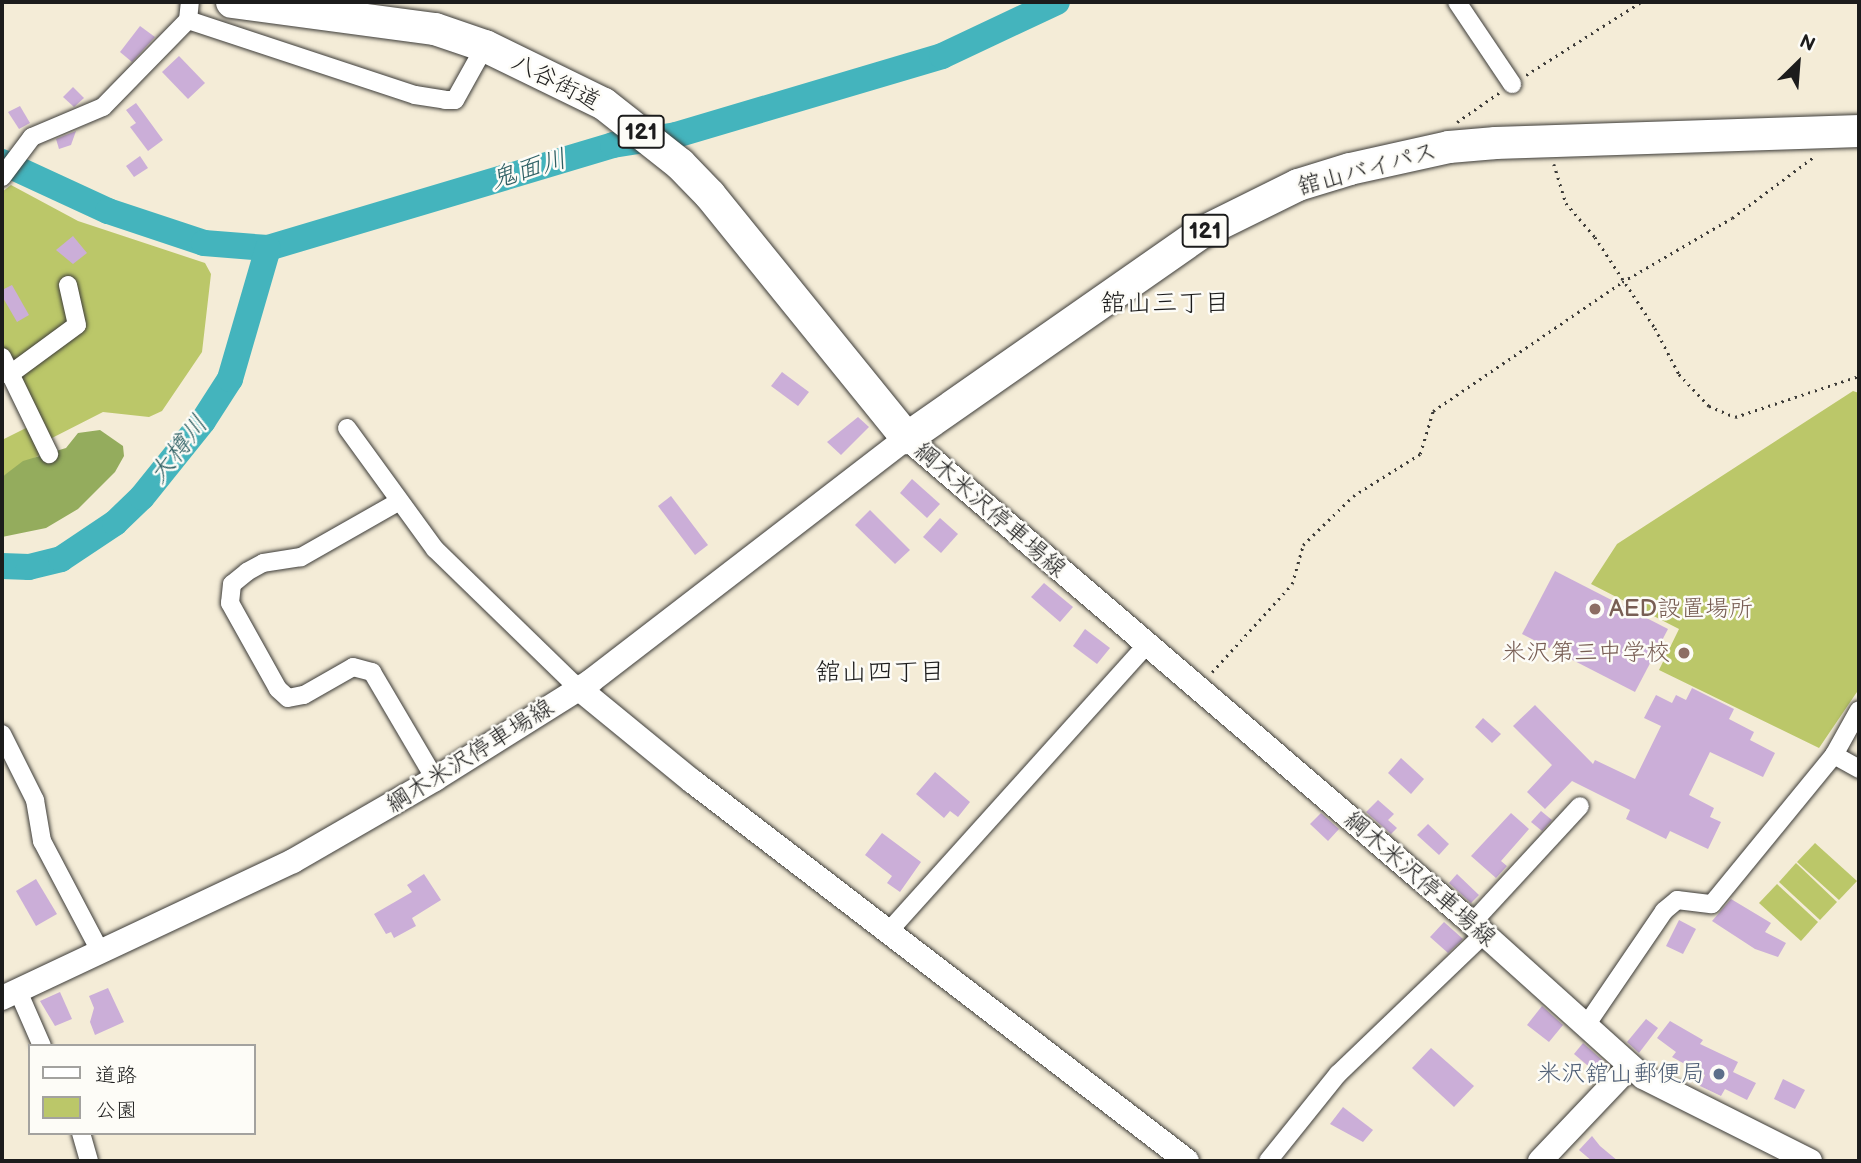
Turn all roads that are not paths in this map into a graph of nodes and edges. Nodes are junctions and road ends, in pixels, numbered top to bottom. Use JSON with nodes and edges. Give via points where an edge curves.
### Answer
{"nodes":[{"id":1,"x":232,"y":2,"type":"edge"},
{"id":2,"x":1457,"y":2,"type":"edge"},
{"id":3,"x":189,"y":11,"type":"edge"},
{"id":4,"x":485,"y":46,"type":"junction"},
{"id":5,"x":1512,"y":84,"type":"road end"},
{"id":6,"x":1859,"y":131,"type":"edge"},
{"id":7,"x":2,"y":177,"type":"edge"},
{"id":8,"x":68,"y":285,"type":"dead end"},
{"id":9,"x":2,"y":357,"type":"edge"},
{"id":10,"x":9,"y":375,"type":"junction"},
{"id":11,"x":347,"y":428,"type":"dead end"},
{"id":12,"x":907,"y":438,"type":"junction"},
{"id":13,"x":49,"y":454,"type":"dead end"},
{"id":14,"x":398,"y":502,"type":"junction"},
{"id":15,"x":1146,"y":645,"type":"junction"},
{"id":16,"x":577,"y":687,"type":"junction"},
{"id":17,"x":1859,"y":710,"type":"edge"},
{"id":18,"x":2,"y":734,"type":"edge"},
{"id":19,"x":1834,"y":755,"type":"junction"},
{"id":20,"x":1859,"y":769,"type":"edge"},
{"id":21,"x":435,"y":779,"type":"junction"},
{"id":22,"x":1580,"y":806,"type":"dead end"},
{"id":23,"x":1478,"y":929,"type":"junction"},
{"id":24,"x":888,"y":932,"type":"junction"},
{"id":25,"x":101,"y":953,"type":"junction"},
{"id":26,"x":10,"y":994,"type":"edge"},
{"id":27,"x":1587,"y":1024,"type":"junction"},
{"id":28,"x":42,"y":1044,"type":"edge"},
{"id":29,"x":1630,"y":1066,"type":"junction"},
{"id":30,"x":82,"y":1135,"type":"edge"},
{"id":31,"x":89,"y":1161,"type":"edge"},
{"id":32,"x":1187,"y":1161,"type":"edge"},
{"id":33,"x":1268,"y":1161,"type":"edge"},
{"id":34,"x":1540,"y":1161,"type":"edge"},
{"id":35,"x":1810,"y":1161,"type":"edge"}],
"edges":[{"from":1,"to":4,"type":"highway","name":"八谷街道","number":"121","via":[[390,20]]},
{"from":2,"to":5,"type":"street"},
{"from":3,"to":4,"type":"street","via":[[340,71],[445,100],[455,100]]},
{"from":3,"to":7,"type":"street","via":[[103,107],[43,132],[24,146]]},
{"from":4,"to":12,"type":"highway","name":"八谷街道","number":"121","via":[[563,83],[639,130],[710,195]]},
{"from":6,"to":12,"type":"highway","name":"舘山バイパス","number":"121","via":[[1449,146],[1298,185],[1201,233]]},
{"from":8,"to":10,"type":"street","via":[[77,325]]},
{"from":9,"to":10,"type":"street"},
{"from":10,"to":13,"type":"street"},
{"from":11,"to":14,"type":"street"},
{"from":12,"to":15,"type":"main road","name":"綱木米沢停車場線"},
{"from":12,"to":16,"type":"main road","name":"綱木米沢停車場線"},
{"from":14,"to":16,"type":"street","via":[[435,549]]},
{"from":14,"to":21,"type":"street","via":[[301,557],[263,562],[232,584],[230,603],[278,690],[288,698],[304,695],[354,667],[372,672]]},
{"from":15,"to":23,"type":"main road","name":"綱木米沢停車場線"},
{"from":15,"to":24,"type":"street"},
{"from":16,"to":21,"type":"main road","name":"綱木米沢停車場線"},
{"from":16,"to":24,"type":"main road"},
{"from":17,"to":19,"type":"street"},
{"from":18,"to":25,"type":"street","via":[[35,800],[42,841]]},
{"from":19,"to":20,"type":"street"},
{"from":19,"to":27,"type":"street","via":[[1712,904],[1677,900],[1664,912]]},
{"from":21,"to":25,"type":"main road","name":"綱木米沢停車場線","via":[[293,861]]},
{"from":22,"to":23,"type":"street"},
{"from":23,"to":27,"type":"main road","name":"綱木米沢停車場線"},
{"from":23,"to":33,"type":"street","via":[[1338,1074]]},
{"from":24,"to":32,"type":"main road"},
{"from":25,"to":26,"type":"main road","name":"綱木米沢停車場線"},
{"from":26,"to":28,"type":"street"},
{"from":27,"to":29,"type":"main road","name":"綱木米沢停車場線"},
{"from":29,"to":34,"type":"main road"},
{"from":29,"to":35,"type":"main road","name":"綱木米沢停車場線","via":[[1656,1085]]},
{"from":30,"to":31,"type":"street"}]}
